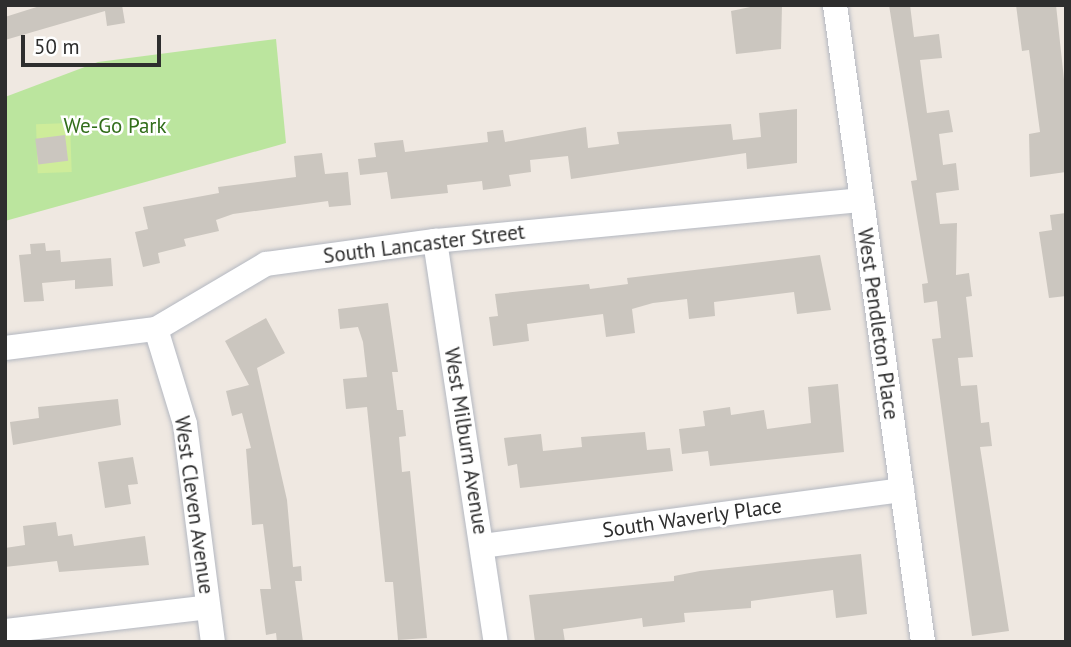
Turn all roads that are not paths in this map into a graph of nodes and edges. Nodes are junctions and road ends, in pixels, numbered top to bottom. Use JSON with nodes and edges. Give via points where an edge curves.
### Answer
{"nodes":[{"id":1,"x":835,"y":5,"type":"edge"},
{"id":2,"x":861,"y":200,"type":"junction"},
{"id":3,"x":435,"y":241,"type":"junction"},
{"id":4,"x":156,"y":329,"type":"junction"},
{"id":5,"x":5,"y":348,"type":"edge"},
{"id":6,"x":902,"y":490,"type":"junction"},
{"id":7,"x":482,"y":546,"type":"junction"},
{"id":8,"x":208,"y":607,"type":"junction"},
{"id":9,"x":5,"y":631,"type":"edge"},
{"id":10,"x":213,"y":642,"type":"edge"},
{"id":11,"x":496,"y":642,"type":"edge"},
{"id":12,"x":923,"y":642,"type":"edge"}],
"edges":[{"from":1,"to":2,"type":"street","name":"West Pendleton Place"},
{"from":2,"to":3,"type":"street","name":"South Lancaster Street"},
{"from":2,"to":6,"type":"street","name":"West Pendleton Place"},
{"from":3,"to":4,"type":"street","name":"South Lancaster Street","via":[[266,264]]},
{"from":3,"to":7,"type":"street","name":"West Milburn Avenue"},
{"from":4,"to":5,"type":"street","name":"South Lancaster Street"},
{"from":4,"to":8,"type":"street","name":"West Cleven Avenue","via":[[185,424]]},
{"from":6,"to":7,"type":"street","name":"South Waverly Place"},
{"from":6,"to":12,"type":"street","name":"West Pendleton Place"},
{"from":7,"to":11,"type":"street","name":"West Milburn Avenue"},
{"from":8,"to":9,"type":"street"},
{"from":8,"to":10,"type":"street","name":"West Cleven Avenue"}]}
